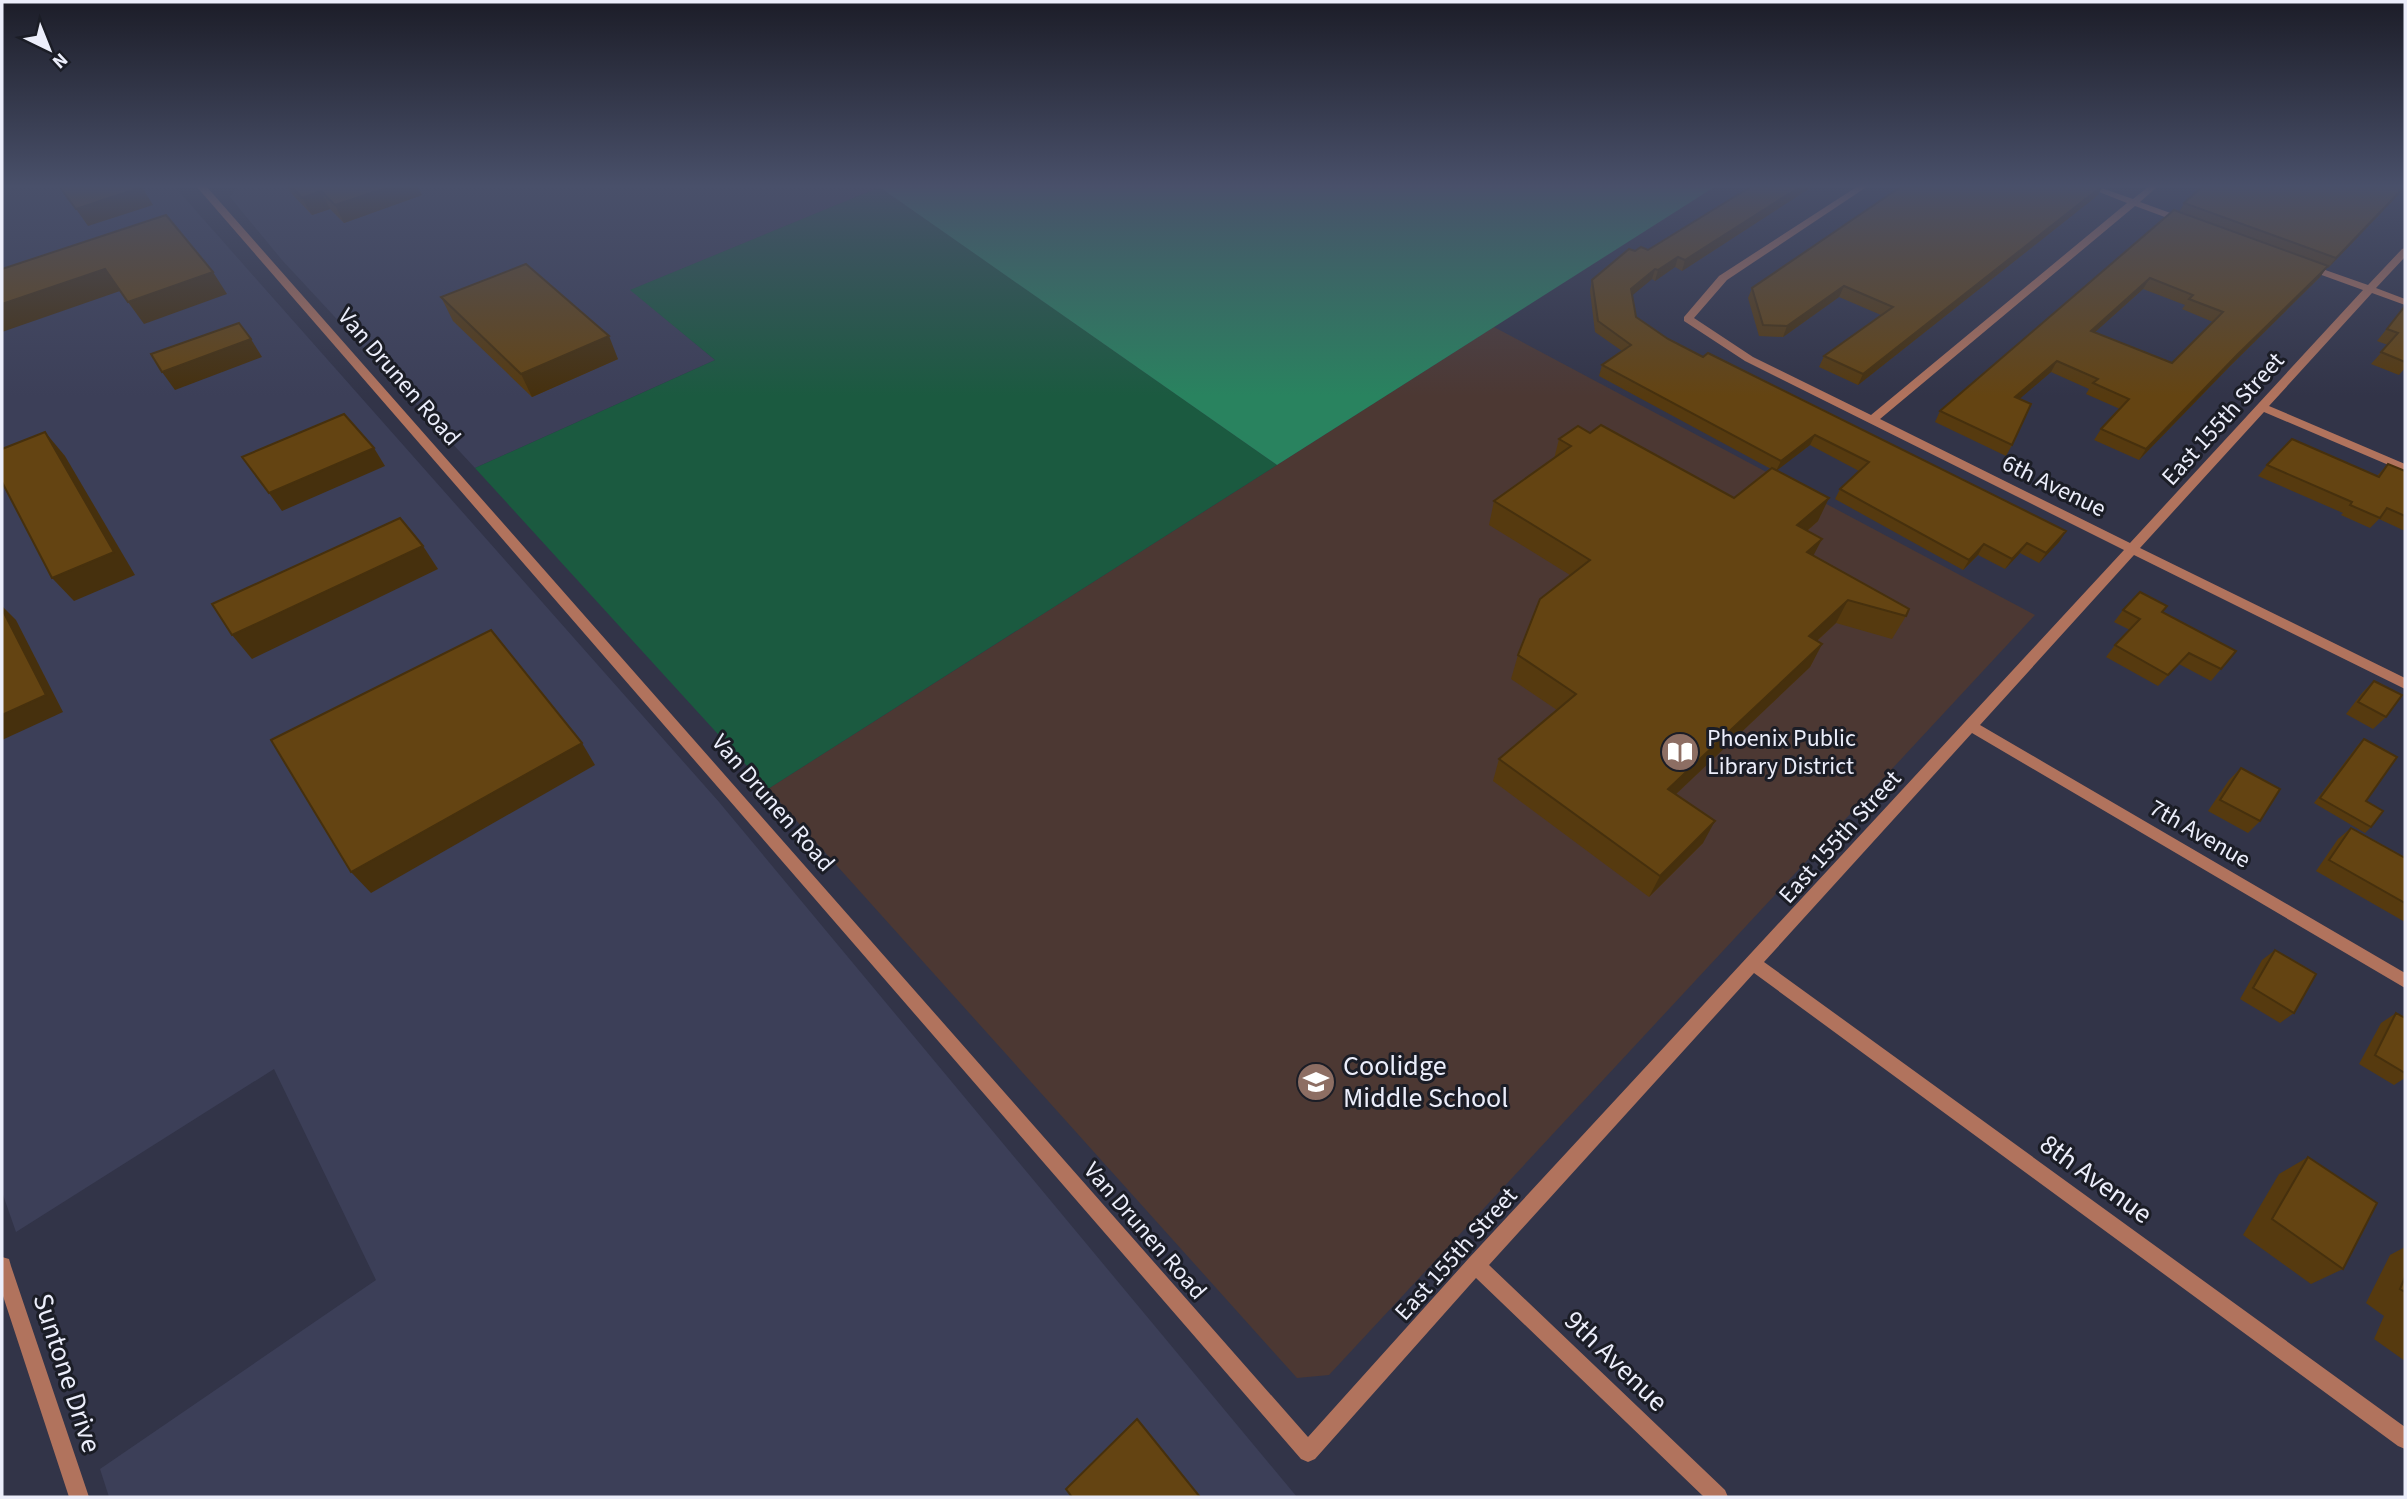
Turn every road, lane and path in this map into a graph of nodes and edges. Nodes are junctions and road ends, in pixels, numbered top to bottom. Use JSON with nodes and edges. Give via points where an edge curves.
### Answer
{"nodes":[{"id":1,"x":265,"y":256,"type":"edge"},
{"id":2,"x":1757,"y":256,"type":"edge"},
{"id":3,"x":2069,"y":256,"type":"edge"},
{"id":4,"x":2401,"y":256,"type":"edge"},
{"id":5,"x":2296,"y":262,"type":"edge"},
{"id":6,"x":2371,"y":290,"type":"junction"},
{"id":7,"x":2405,"y":302,"type":"edge"},
{"id":8,"x":2263,"y":408,"type":"junction"},
{"id":9,"x":1871,"y":421,"type":"junction"},
{"id":10,"x":2405,"y":468,"type":"edge"},
{"id":11,"x":2133,"y":551,"type":"junction"},
{"id":12,"x":2405,"y":684,"type":"edge"},
{"id":13,"x":1971,"y":726,"type":"junction"},
{"id":14,"x":1755,"y":964,"type":"junction"},
{"id":15,"x":2405,"y":981,"type":"edge"},
{"id":16,"x":1476,"y":1265,"type":"junction"},
{"id":17,"x":2,"y":1266,"type":"edge"},
{"id":18,"x":2405,"y":1439,"type":"edge"},
{"id":19,"x":1308,"y":1452,"type":"joint"},
{"id":20,"x":79,"y":1497,"type":"edge"},
{"id":21,"x":1718,"y":1497,"type":"edge"}],
"edges":[{"from":1,"to":19,"type":"street","name":"Van Drunen Road"},
{"from":2,"to":9,"type":"street","name":"6th Avenue","via":[[1723,278],[1688,319],[1749,359]]},
{"from":3,"to":9,"type":"street"},
{"from":4,"to":6,"type":"street","name":"East 155th Street"},
{"from":5,"to":6,"type":"street"},
{"from":6,"to":7,"type":"street"},
{"from":6,"to":8,"type":"street","name":"East 155th Street"},
{"from":8,"to":10,"type":"street"},
{"from":8,"to":11,"type":"street","name":"East 155th Street"},
{"from":9,"to":11,"type":"street","name":"6th Avenue"},
{"from":11,"to":12,"type":"street","name":"6th Avenue"},
{"from":11,"to":13,"type":"street","name":"East 155th Street"},
{"from":13,"to":14,"type":"street","name":"East 155th Street"},
{"from":13,"to":15,"type":"street","name":"7th Avenue"},
{"from":14,"to":16,"type":"street","name":"East 155th Street"},
{"from":14,"to":18,"type":"street","name":"8th Avenue"},
{"from":16,"to":19,"type":"street","name":"East 155th Street"},
{"from":16,"to":21,"type":"street","name":"9th Avenue"},
{"from":17,"to":20,"type":"street","name":"Suntone Drive"}]}
